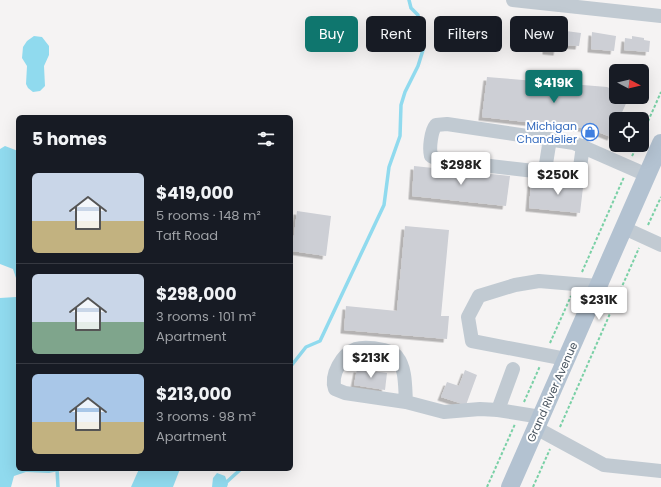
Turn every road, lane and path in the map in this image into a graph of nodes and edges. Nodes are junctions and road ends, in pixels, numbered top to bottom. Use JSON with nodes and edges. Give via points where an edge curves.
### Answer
{"nodes":[{"id":1,"x":513,"y":0,"type":"edge"},
{"id":2,"x":576,"y":3,"type":"edge"},
{"id":3,"x":661,"y":16,"type":"edge"},
{"id":4,"x":661,"y":92,"type":"edge"},
{"id":5,"x":649,"y":119,"type":"edge"},
{"id":6,"x":550,"y":139,"type":"junction"},
{"id":7,"x":661,"y":143,"type":"edge"},
{"id":8,"x":583,"y":146,"type":"junction"},
{"id":9,"x":635,"y":152,"type":"edge"},
{"id":10,"x":628,"y":166,"type":"junction"},
{"id":11,"x":579,"y":174,"type":"dead end"},
{"id":12,"x":647,"y":175,"type":"junction"},
{"id":13,"x":661,"y":197,"type":"edge"},
{"id":14,"x":624,"y":228,"type":"junction"},
{"id":15,"x":643,"y":237,"type":"junction"},
{"id":16,"x":661,"y":244,"type":"edge"},
{"id":17,"x":576,"y":284,"type":"junction"},
{"id":18,"x":598,"y":286,"type":"junction"},
{"id":19,"x":545,"y":355,"type":"junction"},
{"id":20,"x":566,"y":359,"type":"junction"},
{"id":21,"x":513,"y":369,"type":"dead end"},
{"id":22,"x":406,"y":402,"type":"junction"},
{"id":23,"x":498,"y":410,"type":"junction"},
{"id":24,"x":520,"y":413,"type":"junction"},
{"id":25,"x":538,"y":422,"type":"junction"},
{"id":26,"x":555,"y":438,"type":"junction"},
{"id":27,"x":661,"y":471,"type":"edge"},
{"id":28,"x":487,"y":487,"type":"edge"},
{"id":29,"x":510,"y":487,"type":"edge"},
{"id":30,"x":533,"y":487,"type":"edge"}],
"edges":[{"from":1,"to":2,"type":"street"},
{"from":2,"to":3,"type":"street"},
{"from":4,"to":5,"type":"path"},
{"from":6,"to":6,"type":"street","via":[[441,124],[434,128],[430,152],[431,156],[439,160],[543,172]]},
{"from":6,"to":8,"type":"street"},
{"from":7,"to":12,"type":"main road","name":"Grand River Avenue"},
{"from":8,"to":10,"type":"street"},
{"from":8,"to":11,"type":"street"},
{"from":9,"to":10,"type":"path"},
{"from":10,"to":12,"type":"street"},
{"from":10,"to":17,"type":"path"},
{"from":12,"to":14,"type":"main road","name":"Grand River Avenue"},
{"from":13,"to":15,"type":"path"},
{"from":14,"to":15,"type":"street"},
{"from":14,"to":18,"type":"main road","name":"Grand River Avenue"},
{"from":15,"to":16,"type":"street"},
{"from":15,"to":26,"type":"path"},
{"from":17,"to":18,"type":"street"},
{"from":17,"to":19,"type":"path"},
{"from":17,"to":19,"type":"street","via":[[539,281],[498,290],[479,296],[468,317],[472,341]]},
{"from":18,"to":20,"type":"main road","name":"Grand River Avenue"},
{"from":19,"to":20,"type":"street"},
{"from":19,"to":24,"type":"path"},
{"from":20,"to":25,"type":"main road","name":"Grand River Avenue"},
{"from":21,"to":23,"type":"street"},
{"from":22,"to":22,"type":"street","via":[[339,392],[335,389],[333,380],[337,367],[349,353],[357,349],[368,347],[396,355],[401,363]]},
{"from":22,"to":23,"type":"street","via":[[444,412]]},
{"from":23,"to":24,"type":"street"},
{"from":24,"to":25,"type":"street"},
{"from":24,"to":28,"type":"path"},
{"from":25,"to":26,"type":"street"},
{"from":25,"to":29,"type":"main road","name":"Grand River Avenue"},
{"from":26,"to":27,"type":"street","via":[[604,465]]},
{"from":26,"to":30,"type":"path"}]}
